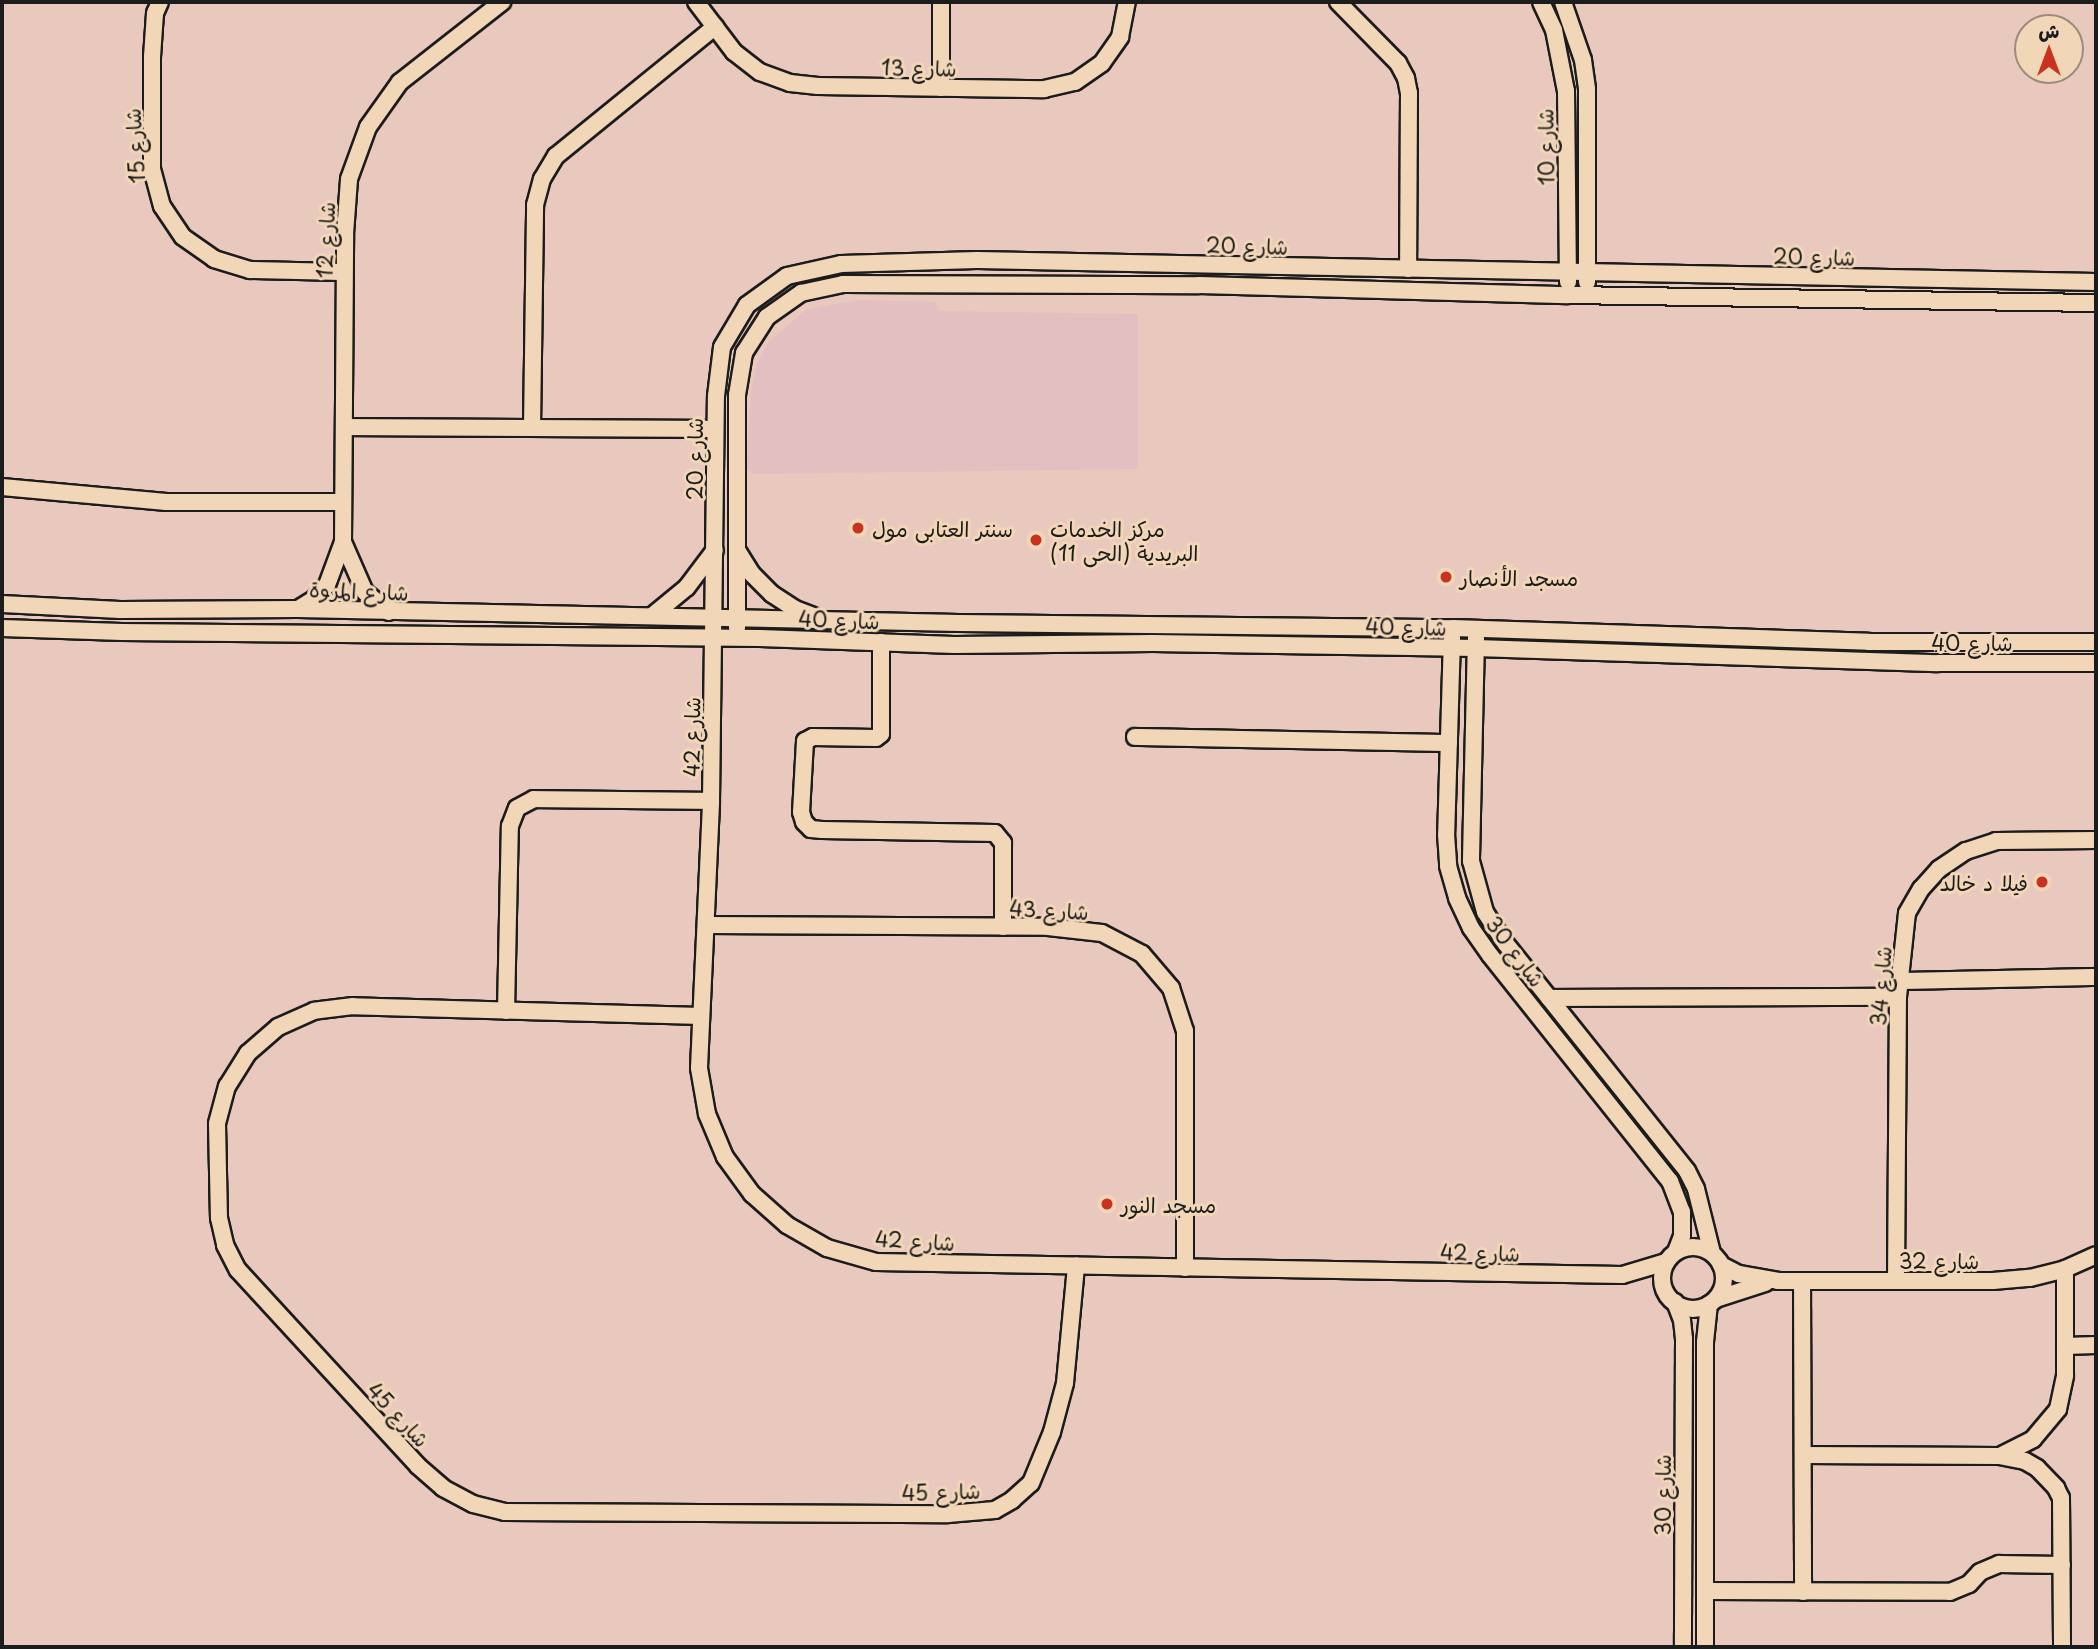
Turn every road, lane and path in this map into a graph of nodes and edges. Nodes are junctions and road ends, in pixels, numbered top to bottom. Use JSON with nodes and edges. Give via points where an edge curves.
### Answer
{"nodes":[{"id":1,"x":160,"y":2,"type":"edge"},
{"id":2,"x":502,"y":2,"type":"edge"},
{"id":3,"x":696,"y":2,"type":"edge"},
{"id":4,"x":941,"y":2,"type":"edge"},
{"id":5,"x":1127,"y":2,"type":"edge"},
{"id":6,"x":1338,"y":2,"type":"edge"},
{"id":7,"x":1541,"y":2,"type":"edge"},
{"id":8,"x":1563,"y":2,"type":"edge"},
{"id":9,"x":715,"y":27,"type":"junction"},
{"id":10,"x":941,"y":88,"type":"junction"},
{"id":11,"x":1402,"y":269,"type":"junction"},
{"id":12,"x":344,"y":272,"type":"junction"},
{"id":13,"x":1568,"y":272,"type":"junction"},
{"id":14,"x":1587,"y":272,"type":"junction"},
{"id":15,"x":2096,"y":282,"type":"edge"},
{"id":16,"x":1396,"y":289,"type":"junction"},
{"id":17,"x":1568,"y":295,"type":"junction"},
{"id":18,"x":1587,"y":295,"type":"junction"},
{"id":19,"x":2096,"y":303,"type":"edge"},
{"id":20,"x":344,"y":427,"type":"junction"},
{"id":21,"x":532,"y":428,"type":"junction"},
{"id":22,"x":716,"y":429,"type":"junction"},
{"id":23,"x":2,"y":487,"type":"edge"},
{"id":24,"x":343,"y":502,"type":"junction"},
{"id":25,"x":343,"y":542,"type":"junction"},
{"id":26,"x":715,"y":550,"type":"junction"},
{"id":27,"x":737,"y":551,"type":"junction"},
{"id":28,"x":2,"y":604,"type":"edge"},
{"id":29,"x":298,"y":609,"type":"junction"},
{"id":30,"x":389,"y":612,"type":"junction"},
{"id":31,"x":652,"y":617,"type":"junction"},
{"id":32,"x":715,"y":617,"type":"junction"},
{"id":33,"x":737,"y":618,"type":"junction"},
{"id":34,"x":822,"y":619,"type":"junction"},
{"id":35,"x":2,"y":628,"type":"edge"},
{"id":36,"x":1453,"y":628,"type":"junction"},
{"id":37,"x":1476,"y":628,"type":"junction"},
{"id":38,"x":715,"y":637,"type":"junction"},
{"id":39,"x":737,"y":637,"type":"junction"},
{"id":40,"x":881,"y":642,"type":"junction"},
{"id":41,"x":2096,"y":642,"type":"edge"},
{"id":42,"x":1452,"y":648,"type":"junction"},
{"id":43,"x":1476,"y":648,"type":"junction"},
{"id":44,"x":2096,"y":663,"type":"edge"},
{"id":45,"x":1450,"y":690,"type":"junction"},
{"id":46,"x":1474,"y":690,"type":"junction"},
{"id":47,"x":1135,"y":737,"type":"dead end"},
{"id":48,"x":1448,"y":743,"type":"junction"},
{"id":49,"x":711,"y":801,"type":"junction"},
{"id":50,"x":2096,"y":840,"type":"edge"},
{"id":51,"x":706,"y":925,"type":"junction"},
{"id":52,"x":1003,"y":927,"type":"junction"},
{"id":53,"x":2096,"y":977,"type":"edge"},
{"id":54,"x":1899,"y":989,"type":"junction"},
{"id":55,"x":1549,"y":998,"type":"junction"},
{"id":56,"x":506,"y":1011,"type":"junction"},
{"id":57,"x":701,"y":1016,"type":"junction"},
{"id":58,"x":2096,"y":1255,"type":"edge"},
{"id":59,"x":1671,"y":1257,"type":"junction"},
{"id":60,"x":1716,"y":1259,"type":"junction"},
{"id":61,"x":1076,"y":1266,"type":"junction"},
{"id":62,"x":1185,"y":1268,"type":"junction"},
{"id":63,"x":2065,"y":1269,"type":"junction"},
{"id":64,"x":1622,"y":1275,"type":"junction"},
{"id":65,"x":1778,"y":1281,"type":"junction"},
{"id":66,"x":1802,"y":1281,"type":"junction"},
{"id":67,"x":1896,"y":1281,"type":"junction"},
{"id":68,"x":1670,"y":1296,"type":"junction"},
{"id":69,"x":1712,"y":1302,"type":"junction"},
{"id":70,"x":2096,"y":1345,"type":"edge"},
{"id":71,"x":2065,"y":1346,"type":"junction"},
{"id":72,"x":1803,"y":1455,"type":"junction"},
{"id":73,"x":1999,"y":1456,"type":"junction"},
{"id":74,"x":2062,"y":1565,"type":"junction"},
{"id":75,"x":1705,"y":1591,"type":"junction"},
{"id":76,"x":1803,"y":1592,"type":"junction"},
{"id":77,"x":1683,"y":1629,"type":"junction"},
{"id":78,"x":1706,"y":1643,"type":"edge"},
{"id":79,"x":1678,"y":1647,"type":"edge"},
{"id":80,"x":1683,"y":1647,"type":"edge"},
{"id":81,"x":2062,"y":1647,"type":"edge"}],
"edges":[{"from":1,"to":12,"type":"street","name":"شارع 15","via":[[152,57],[152,169],[162,206],[183,237],[214,259],[250,270]]},
{"from":2,"to":12,"type":"street","name":"شارع 12","via":[[400,82],[368,127],[349,179]]},
{"from":3,"to":9,"type":"street","name":"شارع 13"},
{"from":4,"to":10,"type":"street"},
{"from":5,"to":10,"type":"street","name":"شارع 13","via":[[1120,37],[1102,63],[1075,82],[1044,89]]},
{"from":6,"to":11,"type":"street","via":[[1398,63],[1406,78]]},
{"from":7,"to":13,"type":"street","name":"شارع 10","via":[[1557,40],[1566,91]]},
{"from":8,"to":14,"type":"street","name":"شارع 10","via":[[1583,60],[1587,89]]},
{"from":9,"to":10,"type":"street","name":"شارع 13","via":[[734,52],[760,72],[790,83]]},
{"from":9,"to":21,"type":"street","via":[[556,156],[542,179],[536,205]]},
{"from":11,"to":13,"type":"street","name":"شارع 20"},
{"from":11,"to":16,"type":"street"},
{"from":11,"to":22,"type":"street","name":"شارع 20","via":[[977,260],[841,264],[787,276],[747,305],[722,347]]},
{"from":12,"to":20,"type":"street","name":"شارع 12"},
{"from":13,"to":14,"type":"street","name":"شارع 20"},
{"from":13,"to":17,"type":"street","name":"شارع 10"},
{"from":14,"to":15,"type":"street","name":"شارع 20"},
{"from":14,"to":18,"type":"street","name":"شارع 10"},
{"from":16,"to":17,"type":"street","name":"شارع 20"},
{"from":16,"to":27,"type":"street","name":"شارع 20","via":[[843,284],[802,293],[767,317],[744,353],[737,394]]},
{"from":17,"to":18,"type":"street","name":"شارع 20"},
{"from":18,"to":19,"type":"street","name":"شارع 20"},
{"from":20,"to":21,"type":"street"},
{"from":20,"to":24,"type":"street","name":"شارع 12"},
{"from":21,"to":22,"type":"street"},
{"from":22,"to":26,"type":"street","name":"شارع 20"},
{"from":23,"to":24,"type":"street","via":[[166,502]]},
{"from":24,"to":25,"type":"street","name":"شارع 12"},
{"from":25,"to":29,"type":"street","name":"شارع 12","via":[[327,585]]},
{"from":25,"to":30,"type":"street","name":"شارع 12","via":[[365,592]]},
{"from":26,"to":31,"type":"street","via":[[687,587]]},
{"from":26,"to":32,"type":"street","name":"شارع 20"},
{"from":27,"to":33,"type":"street","name":"شارع 20"},
{"from":27,"to":34,"type":"street","via":[[772,594]]},
{"from":28,"to":29,"type":"street","name":"شارع المروة","via":[[120,610]]},
{"from":29,"to":30,"type":"street","name":"شارع المروة"},
{"from":30,"to":31,"type":"street","name":"شارع المروة"},
{"from":31,"to":32,"type":"street","name":"شارع المروة"},
{"from":32,"to":33,"type":"street","name":"شارع 40"},
{"from":32,"to":38,"type":"street","name":"شارع 20"},
{"from":33,"to":34,"type":"street","name":"شارع 40"},
{"from":33,"to":39,"type":"street","name":"شارع 20"},
{"from":34,"to":36,"type":"street","name":"شارع 40"},
{"from":35,"to":38,"type":"street","name":"شارع المروة"},
{"from":36,"to":37,"type":"street","name":"شارع 40"},
{"from":36,"to":42,"type":"street","name":"شارع 30"},
{"from":37,"to":41,"type":"street","name":"شارع 40","via":[[1869,642]]},
{"from":37,"to":43,"type":"street","name":"شارع 30"},
{"from":38,"to":39,"type":"street","name":"شارع 40"},
{"from":38,"to":49,"type":"street","name":"شارع 42"},
{"from":39,"to":40,"type":"street","name":"شارع 40"},
{"from":40,"to":42,"type":"street","name":"شارع 40"},
{"from":40,"to":52,"type":"street","via":[[881,734],[876,738],[813,737],[805,741],[804,822],[811,829],[822,830],[995,833],[1003,844]]},
{"from":42,"to":43,"type":"street","name":"شارع 40"},
{"from":42,"to":45,"type":"street","name":"شارع 30"},
{"from":43,"to":44,"type":"street","name":"شارع 40","via":[[1938,663]]},
{"from":43,"to":46,"type":"street","name":"شارع 30"},
{"from":45,"to":46,"type":"street","via":[[1462,684]]},
{"from":45,"to":48,"type":"street","name":"شارع 30"},
{"from":46,"to":55,"type":"street","name":"شارع 30","via":[[1470,835],[1476,887],[1485,912],[1506,944]]},
{"from":47,"to":48,"type":"street"},
{"from":48,"to":59,"type":"street","name":"شارع 30","via":[[1446,834],[1457,898],[1490,955],[1670,1181],[1682,1212],[1682,1236]]},
{"from":49,"to":51,"type":"street","name":"شارع 42"},
{"from":49,"to":56,"type":"street","via":[[534,799],[517,808],[510,826]]},
{"from":50,"to":54,"type":"street","name":"شارع 34","via":[[1996,841],[1966,851],[1940,869],[1907,913]]},
{"from":51,"to":52,"type":"street","name":"شارع 43"},
{"from":51,"to":57,"type":"street","name":"شارع 42"},
{"from":52,"to":62,"type":"street","name":"شارع 43","via":[[1102,933],[1142,954],[1171,988],[1185,1031]]},
{"from":53,"to":54,"type":"street"},
{"from":54,"to":55,"type":"street"},
{"from":54,"to":67,"type":"street","name":"شارع 34"},
{"from":55,"to":60,"type":"street","name":"شارع 30","via":[[1687,1171]]},
{"from":56,"to":57,"type":"street","name":"شارع 45"},
{"from":56,"to":61,"type":"street","name":"شارع 45","via":[[353,1006],[314,1011],[278,1027],[248,1053],[227,1086],[217,1124],[219,1218],[225,1245],[238,1270],[418,1466],[443,1488],[473,1504],[538,1514],[948,1514],[995,1510],[1031,1482],[1052,1432],[1065,1383]]},
{"from":57,"to":61,"type":"street","name":"شارع 42","via":[[699,1068],[707,1114],[725,1157],[752,1194],[787,1225],[827,1248],[876,1262]]},
{"from":58,"to":63,"type":"street","name":"شارع 32"},
{"from":59,"to":60,"type":"street","via":[[1694,1247]]},
{"from":59,"to":64,"type":"street","name":"شارع 42"},
{"from":59,"to":68,"type":"street","via":[[1662,1276]]},
{"from":60,"to":65,"type":"street","name":"شارع 32","via":[[1749,1276]]},
{"from":60,"to":69,"type":"street","via":[[1723,1285]]},
{"from":61,"to":62,"type":"street","name":"شارع 42"},
{"from":62,"to":64,"type":"street","name":"شارع 42"},
{"from":63,"to":67,"type":"street","name":"شارع 32","via":[[1993,1281]]},
{"from":63,"to":71,"type":"street"},
{"from":64,"to":68,"type":"street","name":"شارع 42"},
{"from":65,"to":66,"type":"street","name":"شارع 32"},
{"from":65,"to":69,"type":"street","name":"شارع 32"},
{"from":66,"to":67,"type":"street","name":"شارع 32"},
{"from":66,"to":72,"type":"street"},
{"from":68,"to":69,"type":"street","via":[[1693,1308]]},
{"from":68,"to":77,"type":"street","name":"شارع 30","via":[[1682,1320],[1684,1339]]},
{"from":69,"to":75,"type":"street","name":"شارع 30","via":[[1705,1342]]},
{"from":70,"to":71,"type":"street"},
{"from":71,"to":73,"type":"street","via":[[2064,1392],[2058,1409],[2033,1439]]},
{"from":72,"to":73,"type":"street"},
{"from":72,"to":76,"type":"street"},
{"from":73,"to":74,"type":"street","via":[[2025,1461],[2056,1488],[2062,1510]]},
{"from":74,"to":76,"type":"street","via":[[1999,1564],[1950,1592]]},
{"from":74,"to":81,"type":"street"},
{"from":75,"to":76,"type":"street"},
{"from":75,"to":78,"type":"street","name":"شارع 30"},
{"from":77,"to":79,"type":"street"},
{"from":77,"to":80,"type":"street","name":"شارع 30"}]}
